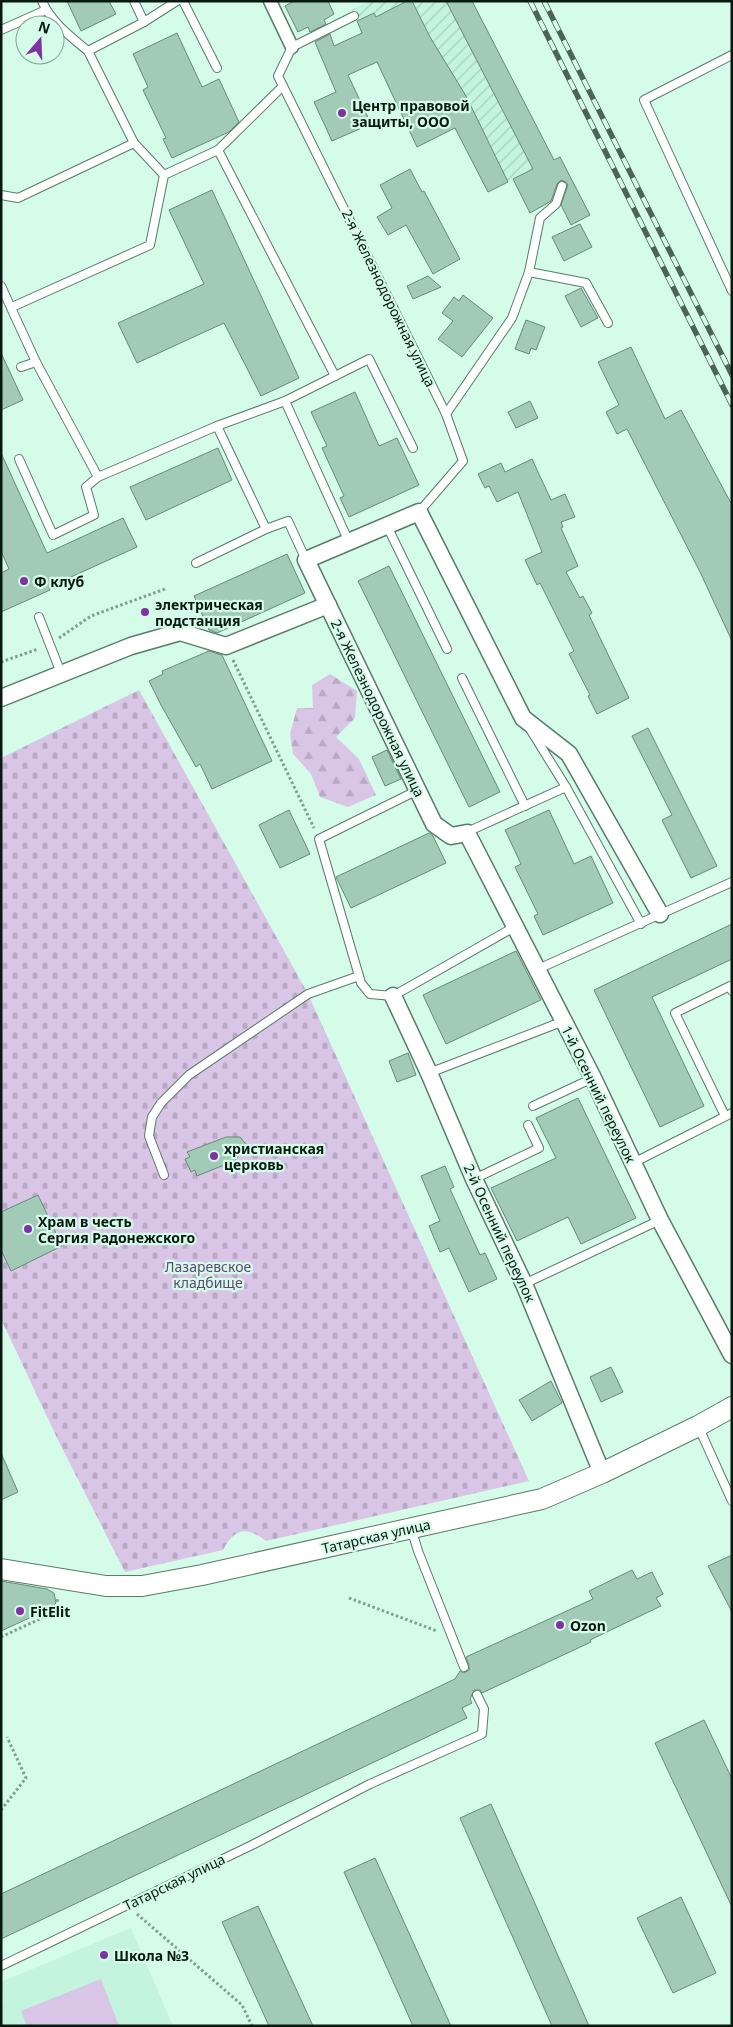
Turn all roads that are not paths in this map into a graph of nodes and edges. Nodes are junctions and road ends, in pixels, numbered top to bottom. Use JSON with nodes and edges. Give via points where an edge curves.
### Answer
{"nodes":[{"id":1,"x":42,"y":1,"type":"edge"},
{"id":2,"x":134,"y":1,"type":"edge"},
{"id":3,"x":177,"y":1,"type":"edge"},
{"id":4,"x":183,"y":1,"type":"edge"},
{"id":5,"x":270,"y":1,"type":"edge"},
{"id":6,"x":46,"y":10,"type":"junction"},
{"id":7,"x":354,"y":16,"type":"dead end"},
{"id":8,"x":144,"y":22,"type":"junction"},
{"id":9,"x":1,"y":30,"type":"edge"},
{"id":10,"x":292,"y":47,"type":"junction"},
{"id":11,"x":88,"y":51,"type":"junction"},
{"id":12,"x":732,"y":55,"type":"edge"},
{"id":13,"x":218,"y":68,"type":"dead end"},
{"id":14,"x":283,"y":86,"type":"junction"},
{"id":15,"x":134,"y":143,"type":"junction"},
{"id":16,"x":218,"y":150,"type":"junction"},
{"id":17,"x":164,"y":175,"type":"junction"},
{"id":18,"x":562,"y":186,"type":"dead end"},
{"id":19,"x":1,"y":195,"type":"edge"},
{"id":20,"x":529,"y":272,"type":"junction"},
{"id":21,"x":1,"y":286,"type":"edge"},
{"id":22,"x":732,"y":291,"type":"edge"},
{"id":23,"x":12,"y":307,"type":"junction"},
{"id":24,"x":608,"y":323,"type":"dead end"},
{"id":25,"x":36,"y":362,"type":"junction"},
{"id":26,"x":21,"y":367,"type":"dead end"},
{"id":27,"x":335,"y":376,"type":"junction"},
{"id":28,"x":285,"y":401,"type":"junction"},
{"id":29,"x":446,"y":414,"type":"junction"},
{"id":30,"x":217,"y":426,"type":"junction"},
{"id":31,"x":413,"y":448,"type":"dead end"},
{"id":32,"x":19,"y":459,"type":"dead end"},
{"id":33,"x":98,"y":477,"type":"junction"},
{"id":34,"x":419,"y":512,"type":"junction"},
{"id":35,"x":386,"y":526,"type":"junction"},
{"id":36,"x":266,"y":529,"type":"junction"},
{"id":37,"x":349,"y":542,"type":"junction"},
{"id":38,"x":306,"y":560,"type":"junction"},
{"id":39,"x":196,"y":564,"type":"dead end"},
{"id":40,"x":328,"y":605,"type":"junction"},
{"id":41,"x":39,"y":617,"type":"dead end"},
{"id":42,"x":447,"y":650,"type":"dead end"},
{"id":43,"x":61,"y":674,"type":"junction"},
{"id":44,"x":462,"y":678,"type":"dead end"},
{"id":45,"x":1,"y":698,"type":"edge"},
{"id":46,"x":523,"y":718,"type":"junction"},
{"id":47,"x":566,"y":787,"type":"junction"},
{"id":48,"x":418,"y":790,"type":"junction"},
{"id":49,"x":525,"y":806,"type":"junction"},
{"id":50,"x":467,"y":832,"type":"junction"},
{"id":51,"x":732,"y":882,"type":"edge"},
{"id":52,"x":660,"y":914,"type":"junction"},
{"id":53,"x":641,"y":924,"type":"junction"},
{"id":54,"x":516,"y":926,"type":"junction"},
{"id":55,"x":538,"y":969,"type":"junction"},
{"id":56,"x":359,"y":976,"type":"junction"},
{"id":57,"x":732,"y":991,"type":"edge"},
{"id":58,"x":393,"y":996,"type":"junction"},
{"id":59,"x":564,"y":1020,"type":"junction"},
{"id":60,"x":429,"y":1073,"type":"junction"},
{"id":61,"x":593,"y":1078,"type":"junction"},
{"id":62,"x":533,"y":1106,"type":"dead end"},
{"id":63,"x":729,"y":1115,"type":"edge"},
{"id":64,"x":528,"y":1125,"type":"dead end"},
{"id":65,"x":633,"y":1163,"type":"junction"},
{"id":66,"x":164,"y":1175,"type":"dead end"},
{"id":67,"x":474,"y":1179,"type":"junction"},
{"id":68,"x":660,"y":1220,"type":"junction"},
{"id":69,"x":524,"y":1284,"type":"junction"},
{"id":70,"x":732,"y":1355,"type":"edge"},
{"id":71,"x":732,"y":1408,"type":"edge"},
{"id":72,"x":698,"y":1426,"type":"junction"},
{"id":73,"x":602,"y":1473,"type":"junction"},
{"id":74,"x":732,"y":1501,"type":"edge"},
{"id":75,"x":411,"y":1528,"type":"junction"},
{"id":76,"x":1,"y":1569,"type":"edge"},
{"id":77,"x":464,"y":1667,"type":"dead end"},
{"id":78,"x":477,"y":1695,"type":"dead end"},
{"id":79,"x":1,"y":1966,"type":"edge"}],
"edges":[{"from":1,"to":6,"type":"lane"},
{"from":2,"to":8,"type":"lane"},
{"from":3,"to":8,"type":"lane"},
{"from":4,"to":13,"type":"lane"},
{"from":5,"to":10,"type":"street"},
{"from":6,"to":9,"type":"lane"},
{"from":6,"to":11,"type":"lane","via":[[64,32]]},
{"from":7,"to":10,"type":"lane"},
{"from":8,"to":11,"type":"lane"},
{"from":10,"to":14,"type":"lane","name":"2-я Железнодорожная улица","via":[[278,76]]},
{"from":11,"to":15,"type":"lane"},
{"from":12,"to":22,"type":"lane","via":[[644,100]]},
{"from":14,"to":16,"type":"lane"},
{"from":14,"to":29,"type":"lane","name":"2-я Железнодорожная улица"},
{"from":15,"to":17,"type":"lane"},
{"from":15,"to":19,"type":"lane","via":[[18,198]]},
{"from":16,"to":17,"type":"lane"},
{"from":16,"to":27,"type":"lane"},
{"from":17,"to":23,"type":"lane","via":[[150,245]]},
{"from":18,"to":20,"type":"lane","via":[[556,204],[540,218]]},
{"from":20,"to":24,"type":"lane","via":[[586,283]]},
{"from":20,"to":29,"type":"lane","via":[[512,318]]},
{"from":21,"to":23,"type":"lane"},
{"from":23,"to":25,"type":"lane"},
{"from":25,"to":26,"type":"lane"},
{"from":25,"to":33,"type":"lane"},
{"from":27,"to":28,"type":"lane"},
{"from":27,"to":31,"type":"lane","via":[[369,359]]},
{"from":28,"to":30,"type":"lane"},
{"from":28,"to":37,"type":"lane"},
{"from":29,"to":34,"type":"lane","name":"2-я Железнодорожная улица","via":[[463,461]]},
{"from":30,"to":33,"type":"lane"},
{"from":30,"to":36,"type":"lane"},
{"from":32,"to":33,"type":"lane","via":[[53,535],[94,516],[86,487]]},
{"from":34,"to":35,"type":"street","name":"2-я Железнодорожная улица"},
{"from":34,"to":46,"type":"street"},
{"from":35,"to":37,"type":"street","name":"2-я Железнодорожная улица"},
{"from":35,"to":42,"type":"lane"},
{"from":36,"to":38,"type":"lane","via":[[288,522]]},
{"from":36,"to":39,"type":"lane"},
{"from":37,"to":38,"type":"street","name":"2-я Железнодорожная улица"},
{"from":38,"to":40,"type":"street","name":"2-я Железнодорожная улица"},
{"from":40,"to":43,"type":"street","via":[[226,646],[180,632],[131,646]]},
{"from":40,"to":48,"type":"street","name":"2-я Железнодорожная улица"},
{"from":41,"to":43,"type":"lane"},
{"from":43,"to":45,"type":"street"},
{"from":44,"to":49,"type":"lane"},
{"from":46,"to":47,"type":"lane"},
{"from":46,"to":52,"type":"street","via":[[569,754]]},
{"from":47,"to":49,"type":"lane"},
{"from":47,"to":53,"type":"lane"},
{"from":48,"to":50,"type":"street","name":"2-я Железнодорожная улица","via":[[434,824],[451,836]]},
{"from":48,"to":56,"type":"lane","via":[[319,839]]},
{"from":49,"to":50,"type":"lane"},
{"from":50,"to":54,"type":"street","name":"1-й Осенний переулок"},
{"from":51,"to":52,"type":"lane"},
{"from":52,"to":53,"type":"lane"},
{"from":53,"to":55,"type":"lane"},
{"from":54,"to":55,"type":"street","name":"1-й Осенний переулок"},
{"from":54,"to":58,"type":"lane"},
{"from":55,"to":59,"type":"street","name":"1-й Осенний переулок"},
{"from":56,"to":58,"type":"lane","via":[[370,994]]},
{"from":56,"to":66,"type":"lane","via":[[308,994],[189,1075],[161,1103],[152,1117],[149,1136]]},
{"from":57,"to":63,"type":"lane","via":[[730,986],[675,1013]]},
{"from":58,"to":60,"type":"street","name":"2-й Осенний переулок"},
{"from":59,"to":60,"type":"lane"},
{"from":59,"to":61,"type":"street","name":"1-й Осенний переулок"},
{"from":60,"to":67,"type":"street","name":"2-й Осенний переулок"},
{"from":61,"to":62,"type":"lane"},
{"from":61,"to":65,"type":"street","name":"1-й Осенний переулок"},
{"from":63,"to":65,"type":"lane"},
{"from":64,"to":67,"type":"lane","via":[[539,1148]]},
{"from":65,"to":68,"type":"street","name":"1-й Осенний переулок"},
{"from":67,"to":69,"type":"street","name":"2-й Осенний переулок"},
{"from":68,"to":69,"type":"lane"},
{"from":68,"to":70,"type":"street","name":"1-й Осенний переулок"},
{"from":69,"to":73,"type":"street","name":"2-й Осенний переулок"},
{"from":71,"to":72,"type":"street","name":"Татарская улица"},
{"from":72,"to":73,"type":"street","name":"Татарская улица"},
{"from":72,"to":74,"type":"lane"},
{"from":73,"to":75,"type":"street","name":"Татарская улица","via":[[542,1499]]},
{"from":75,"to":76,"type":"street","name":"Татарская улица","via":[[142,1586],[83,1583]]},
{"from":75,"to":77,"type":"lane"},
{"from":78,"to":79,"type":"lane","name":"Татарская улица","via":[[484,1709],[482,1734],[370,1784],[252,1845]]}]}
